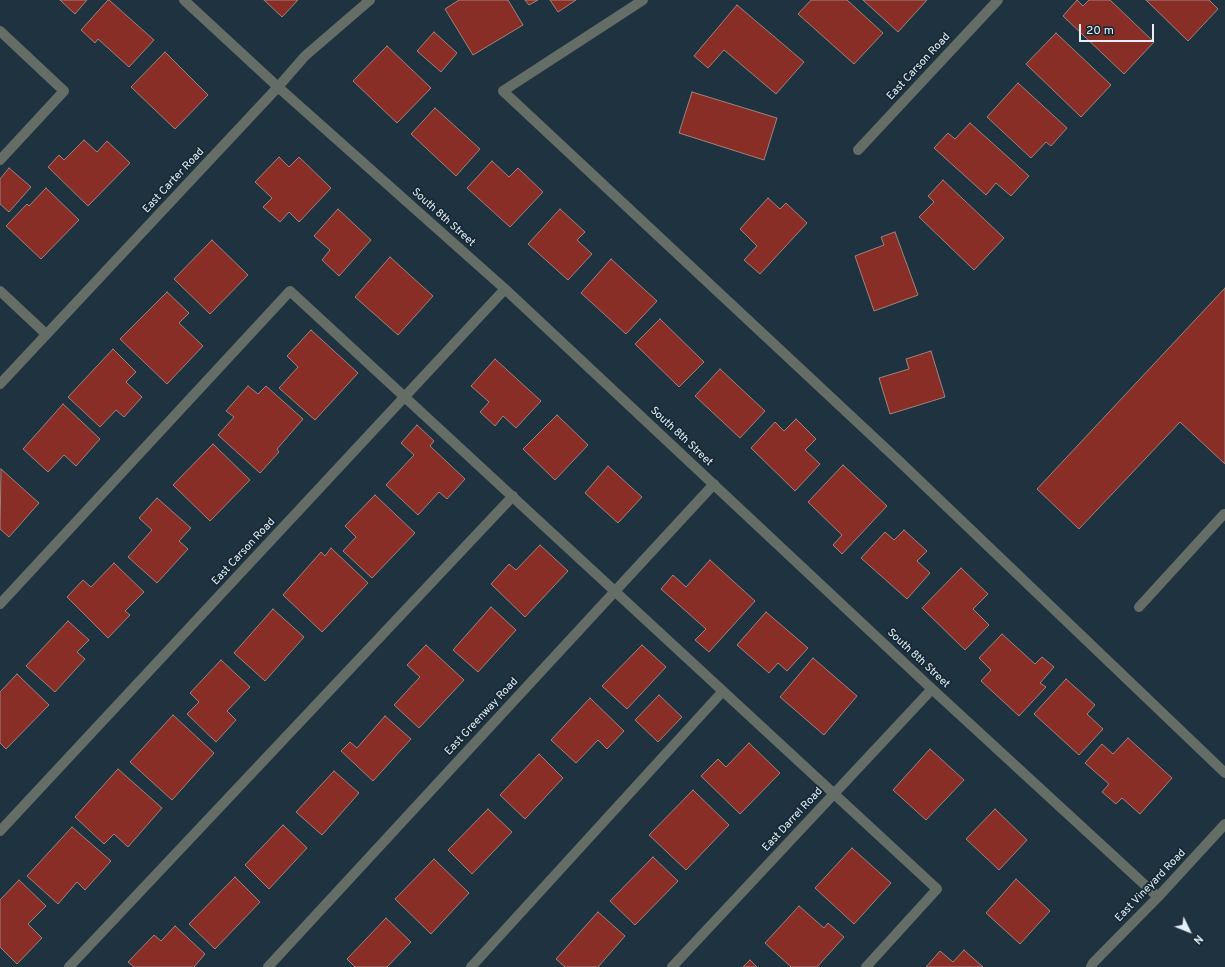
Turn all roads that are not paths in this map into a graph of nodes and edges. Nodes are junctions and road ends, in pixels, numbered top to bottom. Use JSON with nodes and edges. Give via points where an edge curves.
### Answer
{"nodes":[{"id":1,"x":184,"y":0,"type":"edge"},
{"id":2,"x":370,"y":0,"type":"edge"},
{"id":3,"x":643,"y":0,"type":"edge"},
{"id":4,"x":998,"y":0,"type":"edge"},
{"id":5,"x":0,"y":32,"type":"edge"},
{"id":6,"x":278,"y":87,"type":"junction"},
{"id":7,"x":858,"y":150,"type":"dead end"},
{"id":8,"x":0,"y":160,"type":"edge"},
{"id":9,"x":505,"y":289,"type":"junction"},
{"id":10,"x":0,"y":291,"type":"edge"},
{"id":11,"x":46,"y":334,"type":"junction"},
{"id":12,"x":0,"y":384,"type":"edge"},
{"id":13,"x":405,"y":396,"type":"junction"},
{"id":14,"x":714,"y":484,"type":"junction"},
{"id":15,"x":513,"y":496,"type":"junction"},
{"id":16,"x":1224,"y":514,"type":"edge"},
{"id":17,"x":615,"y":591,"type":"junction"},
{"id":18,"x":0,"y":604,"type":"edge"},
{"id":19,"x":1139,"y":607,"type":"dead end"},
{"id":20,"x":932,"y":689,"type":"junction"},
{"id":21,"x":723,"y":691,"type":"junction"},
{"id":22,"x":1225,"y":773,"type":"edge"},
{"id":23,"x":834,"y":794,"type":"junction"},
{"id":24,"x":1225,"y":824,"type":"edge"},
{"id":25,"x":0,"y":831,"type":"edge"},
{"id":26,"x":1158,"y":897,"type":"junction"},
{"id":27,"x":1090,"y":966,"type":"edge"},
{"id":28,"x":69,"y":967,"type":"edge"},
{"id":29,"x":268,"y":967,"type":"edge"},
{"id":30,"x":471,"y":967,"type":"edge"},
{"id":31,"x":672,"y":967,"type":"edge"},
{"id":32,"x":866,"y":967,"type":"edge"}],
"edges":[{"from":1,"to":6,"type":"street","name":"South 8th Street"},
{"from":2,"to":6,"type":"street","name":"East Carter Road","via":[[305,56]]},
{"from":3,"to":22,"type":"street","via":[[503,91],[898,460]]},
{"from":4,"to":7,"type":"street","name":"East Carson Road"},
{"from":5,"to":8,"type":"street","via":[[64,90]]},
{"from":6,"to":9,"type":"street","name":"South 8th Street"},
{"from":6,"to":11,"type":"street","name":"East Carter Road"},
{"from":9,"to":13,"type":"street","name":"East Carson Road"},
{"from":9,"to":14,"type":"street","name":"South 8th Street"},
{"from":10,"to":11,"type":"street"},
{"from":11,"to":12,"type":"street","name":"East Carter Road"},
{"from":13,"to":15,"type":"street"},
{"from":13,"to":18,"type":"street","via":[[290,291]]},
{"from":13,"to":25,"type":"street","name":"East Carson Road"},
{"from":14,"to":17,"type":"street","name":"East Greenway Road"},
{"from":14,"to":20,"type":"street","name":"South 8th Street"},
{"from":15,"to":17,"type":"street"},
{"from":15,"to":28,"type":"street"},
{"from":16,"to":19,"type":"street"},
{"from":17,"to":21,"type":"street"},
{"from":17,"to":29,"type":"street","name":"East Greenway Road"},
{"from":20,"to":23,"type":"street","name":"East Darrel Road"},
{"from":20,"to":26,"type":"street","name":"South 8th Street"},
{"from":21,"to":23,"type":"street"},
{"from":21,"to":30,"type":"street"},
{"from":23,"to":31,"type":"street","name":"East Darrel Road"},
{"from":23,"to":32,"type":"street","via":[[937,889]]},
{"from":24,"to":26,"type":"street","name":"East Vineyard Road"},
{"from":26,"to":27,"type":"street","name":"East Vineyard Road"}]}
